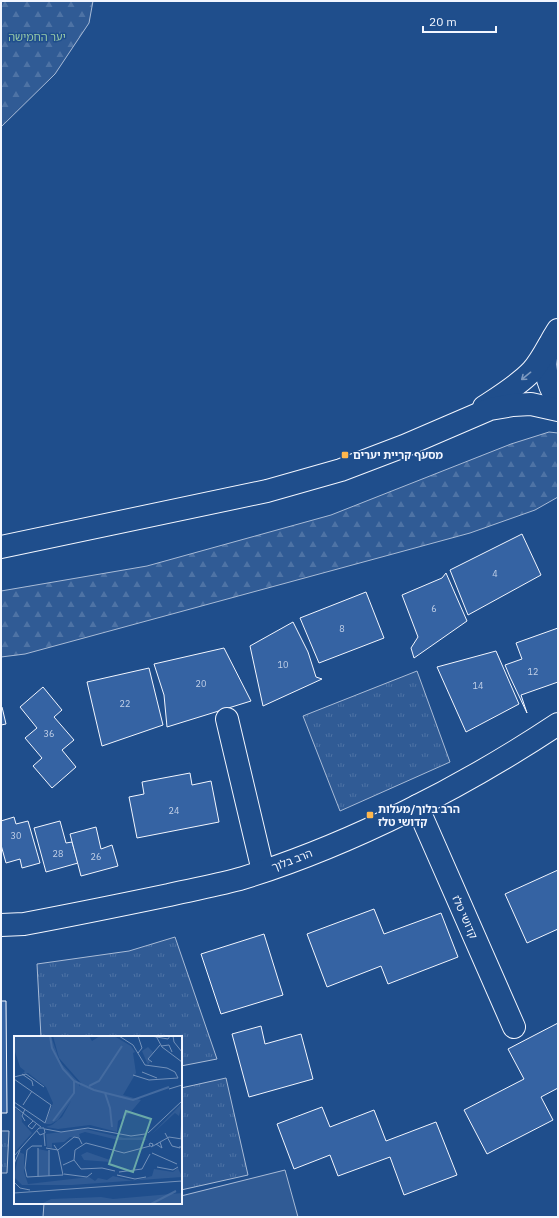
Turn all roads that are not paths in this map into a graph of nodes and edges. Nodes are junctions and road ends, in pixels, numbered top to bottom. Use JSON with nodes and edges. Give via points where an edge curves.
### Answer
{"nodes":[{"id":1,"x":554,"y":337,"type":"edge"},
{"id":2,"x":558,"y":401,"type":"edge"},
{"id":3,"x":558,"y":410,"type":"edge"},
{"id":4,"x":465,"y":420,"type":"junction"},
{"id":5,"x":1,"y":547,"type":"edge"},
{"id":6,"x":227,"y":720,"type":"dead end"},
{"id":7,"x":558,"y":724,"type":"edge"},
{"id":8,"x":417,"y":806,"type":"junction"},
{"id":9,"x":263,"y":871,"type":"junction"},
{"id":10,"x":1,"y":925,"type":"edge"},
{"id":11,"x":514,"y":1027,"type":"dead end"}],
"edges":[{"from":1,"to":2,"type":"street","via":[[546,360],[546,376]]},
{"from":1,"to":4,"type":"street","one_way":true,"via":[[532,372]]},
{"from":3,"to":4,"type":"street","via":[[531,404],[512,405],[490,409]]},
{"from":4,"to":5,"type":"street","via":[[341,470],[267,491]]},
{"from":6,"to":9,"type":"street"},
{"from":7,"to":8,"type":"street","name":"הרב בלוך"},
{"from":8,"to":9,"type":"street","name":"הרב בלוך","via":[[293,861]]},
{"from":8,"to":11,"type":"street","name":"קדושי טלז"},
{"from":9,"to":10,"type":"street","name":"הרב בלוך","via":[[135,902],[24,924]]}]}
